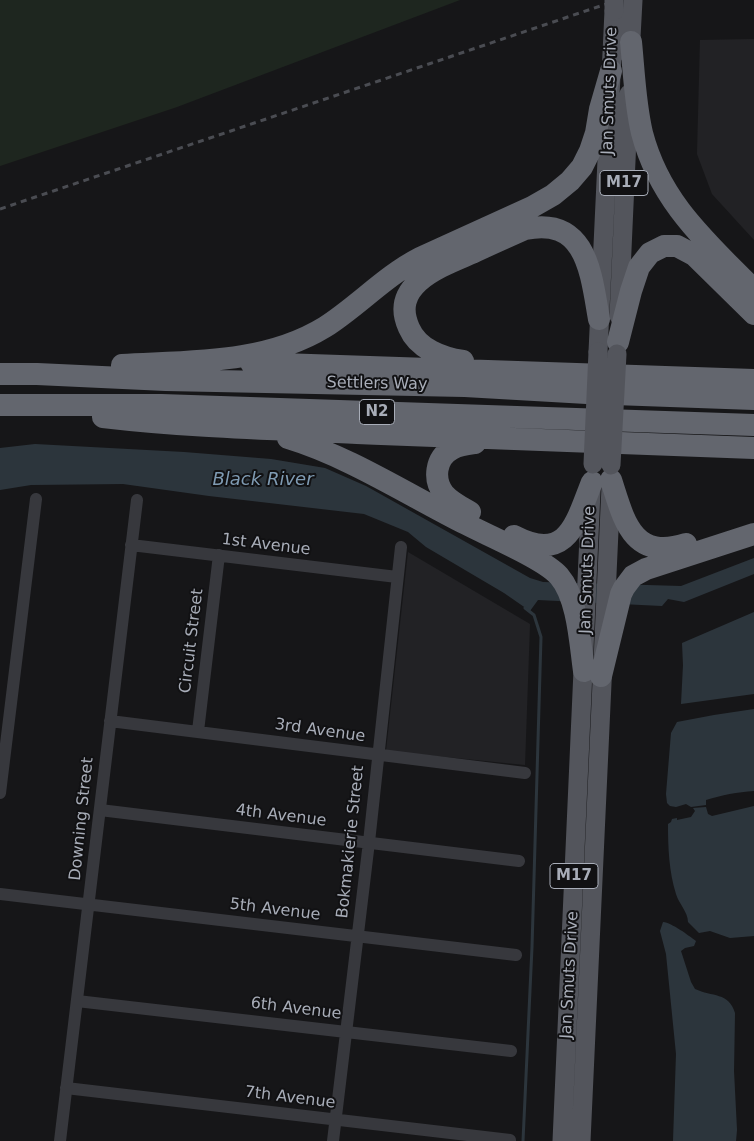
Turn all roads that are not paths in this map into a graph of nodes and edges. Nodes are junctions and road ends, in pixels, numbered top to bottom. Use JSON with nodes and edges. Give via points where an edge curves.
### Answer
{"nodes":[{"id":1,"x":623,"y":6,"type":"edge"},
{"id":2,"x":630,"y":42,"type":"junction"},
{"id":3,"x":611,"y":71,"type":"junction"},
{"id":4,"x":754,"y":290,"type":"edge"},
{"id":5,"x":754,"y":314,"type":"edge"},
{"id":6,"x":599,"y":319,"type":"junction"},
{"id":7,"x":611,"y":349,"type":"junction"},
{"id":8,"x":195,"y":361,"type":"junction"},
{"id":9,"x":754,"y":367,"type":"edge"},
{"id":10,"x":535,"y":372,"type":"junction"},
{"id":11,"x":0,"y":374,"type":"edge"},
{"id":12,"x":36,"y":374,"type":"junction"},
{"id":13,"x":711,"y":379,"type":"junction"},
{"id":14,"x":754,"y":380,"type":"edge"},
{"id":15,"x":754,"y":399,"type":"edge"},
{"id":16,"x":0,"y":405,"type":"edge"},
{"id":17,"x":42,"y":405,"type":"junction"},
{"id":18,"x":754,"y":425,"type":"edge"},
{"id":19,"x":246,"y":428,"type":"junction"},
{"id":20,"x":495,"y":440,"type":"junction"},
{"id":21,"x":689,"y":446,"type":"junction"},
{"id":22,"x":754,"y":448,"type":"edge"},
{"id":23,"x":754,"y":458,"type":"edge"},
{"id":24,"x":602,"y":473,"type":"junction"},
{"id":25,"x":36,"y":499,"type":"dead end"},
{"id":26,"x":137,"y":500,"type":"dead end"},
{"id":27,"x":754,"y":522,"type":"edge"},
{"id":28,"x":754,"y":534,"type":"edge"},
{"id":29,"x":131,"y":545,"type":"junction"},
{"id":30,"x":401,"y":547,"type":"dead end"},
{"id":31,"x":220,"y":555,"type":"junction"},
{"id":32,"x":397,"y":577,"type":"junction"},
{"id":33,"x":595,"y":609,"type":"junction"},
{"id":34,"x":593,"y":674,"type":"junction"},
{"id":35,"x":110,"y":721,"type":"junction"},
{"id":36,"x":198,"y":731,"type":"junction"},
{"id":37,"x":377,"y":755,"type":"junction"},
{"id":38,"x":525,"y":773,"type":"dead end"},
{"id":39,"x":0,"y":793,"type":"edge"},
{"id":40,"x":100,"y":810,"type":"junction"},
{"id":41,"x":369,"y":842,"type":"junction"},
{"id":42,"x":519,"y":861,"type":"dead end"},
{"id":43,"x":0,"y":894,"type":"edge"},
{"id":44,"x":89,"y":904,"type":"junction"},
{"id":45,"x":357,"y":936,"type":"junction"},
{"id":46,"x":516,"y":954,"type":"dead end"},
{"id":47,"x":77,"y":1000,"type":"junction"},
{"id":48,"x":346,"y":1031,"type":"junction"},
{"id":49,"x":511,"y":1051,"type":"dead end"},
{"id":50,"x":66,"y":1088,"type":"junction"},
{"id":51,"x":335,"y":1119,"type":"junction"},
{"id":52,"x":510,"y":1140,"type":"edge"},
{"id":53,"x":60,"y":1141,"type":"edge"},
{"id":54,"x":332,"y":1141,"type":"edge"},
{"id":55,"x":562,"y":1141,"type":"edge"},
{"id":56,"x":581,"y":1141,"type":"edge"}],
"edges":[{"from":1,"to":2,"type":"main road","name":"Jan Smuts Drive","number":"M17"},
{"from":1,"to":3,"type":"main road","name":"Jan Smuts Drive","number":"M17"},
{"from":2,"to":4,"type":"highway","via":[[640,123],[657,173],[686,220]]},
{"from":2,"to":7,"type":"main road","name":"Jan Smuts Drive","number":"M17"},
{"from":3,"to":6,"type":"main road","name":"Jan Smuts Drive","number":"M17"},
{"from":3,"to":8,"type":"highway","via":[[590,151],[577,174],[553,195],[401,268],[330,323],[295,342],[266,352]]},
{"from":5,"to":7,"type":"highway","via":[[694,255],[677,246],[664,246],[650,253],[639,267]]},
{"from":6,"to":7,"type":"main road","name":"Jan Smuts Drive","number":"M17"},
{"from":6,"to":10,"type":"highway","via":[[589,267],[581,249],[570,236],[555,229],[525,229],[436,269],[413,287],[404,311],[406,322],[424,346],[454,360]]},
{"from":7,"to":24,"type":"main road","name":"Jan Smuts Drive","number":"M17","bridge":true},
{"from":8,"to":10,"type":"highway"},
{"from":8,"to":12,"type":"highway"},
{"from":9,"to":13,"type":"highway"},
{"from":10,"to":13,"type":"highway"},
{"from":11,"to":12,"type":"highway","name":"Settlers Way","number":"N2"},
{"from":12,"to":15,"type":"highway","name":"Settlers Way","number":"N2","via":[[456,386]]},
{"from":13,"to":14,"type":"highway"},
{"from":16,"to":17,"type":"highway","name":"Settlers Way","number":"N2"},
{"from":17,"to":18,"type":"highway","name":"Settlers Way","number":"N2","via":[[161,405]]},
{"from":17,"to":19,"type":"highway","via":[[146,422]]},
{"from":19,"to":20,"type":"highway"},
{"from":19,"to":33,"type":"highway","via":[[323,450],[527,555],[560,576],[568,588]]},
{"from":20,"to":21,"type":"highway"},
{"from":20,"to":24,"type":"highway","via":[[449,450],[439,464],[438,481],[443,493],[456,504],[525,541],[548,545],[567,536]]},
{"from":21,"to":22,"type":"highway"},
{"from":21,"to":23,"type":"highway"},
{"from":24,"to":27,"type":"highway","via":[[630,530],[638,540],[654,547],[679,546]]},
{"from":24,"to":33,"type":"main road","name":"Jan Smuts Drive","number":"M17"},
{"from":25,"to":39,"type":"street"},
{"from":26,"to":29,"type":"street","name":"Downing Street"},
{"from":28,"to":33,"type":"highway","via":[[656,564],[638,573],[627,582],[621,594]]},
{"from":29,"to":31,"type":"street","name":"1st Avenue"},
{"from":29,"to":35,"type":"street","name":"Downing Street"},
{"from":30,"to":32,"type":"street","name":"Bokmakierie Street"},
{"from":31,"to":32,"type":"street","name":"1st Avenue"},
{"from":31,"to":36,"type":"street","name":"Circuit Street"},
{"from":32,"to":37,"type":"street","name":"Bokmakierie Street"},
{"from":33,"to":34,"type":"highway"},
{"from":33,"to":34,"type":"highway"},
{"from":34,"to":55,"type":"main road","name":"Jan Smuts Drive","number":"M17"},
{"from":34,"to":56,"type":"main road","name":"Jan Smuts Drive","number":"M17"},
{"from":35,"to":36,"type":"street","name":"3rd Avenue"},
{"from":35,"to":40,"type":"street","name":"Downing Street"},
{"from":36,"to":37,"type":"street","name":"3rd Avenue"},
{"from":37,"to":38,"type":"street","name":"3rd Avenue"},
{"from":37,"to":41,"type":"street","name":"Bokmakierie Street"},
{"from":40,"to":41,"type":"street","name":"4th Avenue"},
{"from":40,"to":44,"type":"street","name":"Downing Street"},
{"from":41,"to":42,"type":"street","name":"4th Avenue"},
{"from":41,"to":45,"type":"street","name":"Bokmakierie Street"},
{"from":43,"to":44,"type":"street","name":"5th Avenue"},
{"from":44,"to":45,"type":"street","name":"5th Avenue"},
{"from":44,"to":47,"type":"street","name":"Downing Street"},
{"from":45,"to":46,"type":"street","name":"5th Avenue"},
{"from":45,"to":48,"type":"street","name":"Bokmakierie Street"},
{"from":47,"to":48,"type":"street","name":"6th Avenue"},
{"from":47,"to":50,"type":"street","name":"Downing Street"},
{"from":48,"to":49,"type":"street","name":"6th Avenue"},
{"from":48,"to":51,"type":"street","name":"Bokmakierie Street"},
{"from":50,"to":51,"type":"street","name":"7th Avenue"},
{"from":50,"to":53,"type":"street","name":"Downing Street"},
{"from":51,"to":52,"type":"street","name":"7th Avenue"},
{"from":51,"to":54,"type":"street","name":"Bokmakierie Street"}]}
